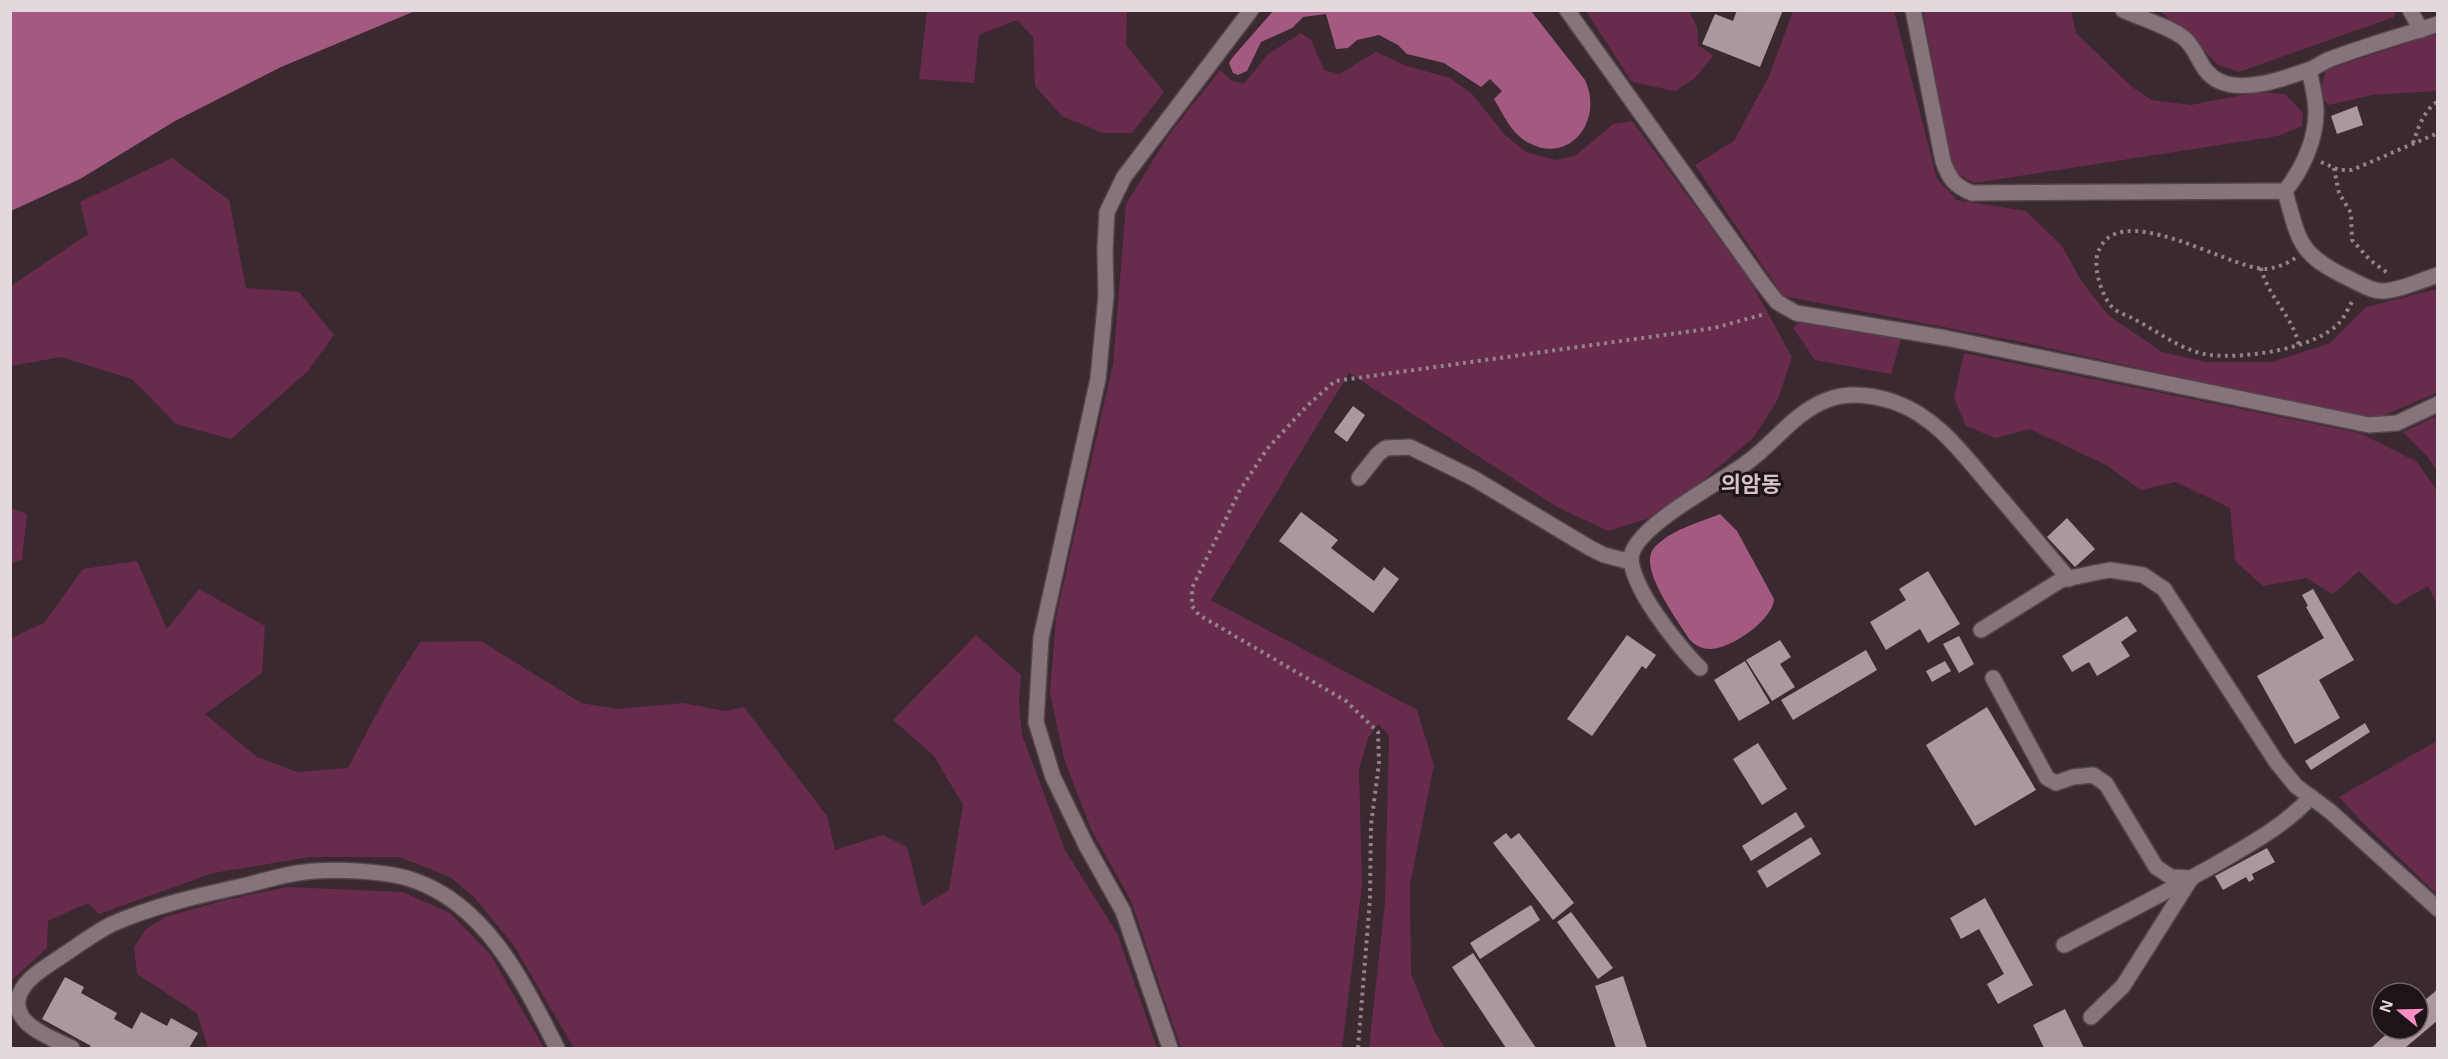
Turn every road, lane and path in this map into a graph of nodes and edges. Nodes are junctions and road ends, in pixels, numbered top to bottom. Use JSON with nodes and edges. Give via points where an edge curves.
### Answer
{"nodes":[{"id":1,"x":1251,"y":10,"type":"edge"},
{"id":2,"x":1567,"y":10,"type":"edge"},
{"id":3,"x":1913,"y":10,"type":"edge"},
{"id":4,"x":2123,"y":10,"type":"edge"},
{"id":5,"x":2410,"y":10,"type":"edge"},
{"id":6,"x":2438,"y":24,"type":"edge"},
{"id":7,"x":2421,"y":30,"type":"junction"},
{"id":8,"x":2309,"y":70,"type":"junction"},
{"id":9,"x":2438,"y":100,"type":"edge"},
{"id":10,"x":2438,"y":133,"type":"edge"},
{"id":11,"x":2413,"y":143,"type":"junction"},
{"id":12,"x":2307,"y":156,"type":"junction"},
{"id":13,"x":2334,"y":168,"type":"junction"},
{"id":14,"x":2285,"y":191,"type":"junction"},
{"id":15,"x":2305,"y":250,"type":"junction"},
{"id":16,"x":2261,"y":268,"type":"junction"},
{"id":17,"x":2399,"y":272,"type":"dead end"},
{"id":18,"x":2390,"y":274,"type":"junction"},
{"id":19,"x":2438,"y":275,"type":"edge"},
{"id":20,"x":2365,"y":286,"type":"junction"},
{"id":21,"x":1796,"y":313,"type":"junction"},
{"id":22,"x":2299,"y":345,"type":"junction"},
{"id":23,"x":2438,"y":404,"type":"edge"},
{"id":24,"x":1359,"y":478,"type":"dead end"},
{"id":25,"x":1631,"y":562,"type":"junction"},
{"id":26,"x":2069,"y":579,"type":"junction"},
{"id":27,"x":1981,"y":630,"type":"dead end"},
{"id":28,"x":1700,"y":668,"type":"dead end"},
{"id":29,"x":1993,"y":678,"type":"dead end"},
{"id":30,"x":2311,"y":797,"type":"junction"},
{"id":31,"x":2192,"y":878,"type":"junction"},
{"id":32,"x":2438,"y":909,"type":"edge"},
{"id":33,"x":2064,"y":945,"type":"dead end"},
{"id":34,"x":2091,"y":1017,"type":"dead end"},
{"id":35,"x":72,"y":1048,"type":"edge"},
{"id":36,"x":557,"y":1048,"type":"edge"},
{"id":37,"x":1170,"y":1048,"type":"edge"},
{"id":38,"x":1358,"y":1048,"type":"edge"}],
"edges":[{"from":1,"to":37,"type":"street","via":[[1130,168],[1107,212],[1106,296],[1098,379],[1041,638],[1036,722],[1050,766],[1086,845],[1123,911]]},
{"from":2,"to":21,"type":"street","via":[[1763,284],[1777,302]]},
{"from":3,"to":14,"type":"street","via":[[1943,161],[1949,179],[1959,188],[1972,193]]},
{"from":4,"to":8,"type":"street","via":[[2177,33],[2196,52],[2207,74],[2221,82],[2263,83]]},
{"from":5,"to":7,"type":"street"},
{"from":6,"to":7,"type":"street"},
{"from":7,"to":8,"type":"street","via":[[2327,60]]},
{"from":8,"to":12,"type":"street","via":[[2316,113]]},
{"from":9,"to":11,"type":"path","via":[[2420,123]]},
{"from":10,"to":11,"type":"path"},
{"from":11,"to":13,"type":"path","via":[[2352,170]]},
{"from":12,"to":13,"type":"path"},
{"from":12,"to":14,"type":"street"},
{"from":13,"to":18,"type":"path","via":[[2339,193],[2351,213],[2352,240]]},
{"from":14,"to":15,"type":"street"},
{"from":15,"to":16,"type":"path","via":[[2280,266]]},
{"from":15,"to":20,"type":"street","via":[[2324,267]]},
{"from":16,"to":22,"type":"path"},
{"from":16,"to":22,"type":"path","via":[[2168,237],[2133,230],[2123,230],[2107,239],[2097,258],[2097,272],[2112,307],[2182,347],[2210,355],[2237,355]]},
{"from":17,"to":18,"type":"path"},
{"from":18,"to":20,"type":"path"},
{"from":19,"to":20,"type":"street","via":[[2395,290]]},
{"from":20,"to":22,"type":"path","via":[[2340,322],[2325,334]]},
{"from":21,"to":23,"type":"street","via":[[1946,338],[2369,425],[2397,423]]},
{"from":21,"to":38,"type":"path","via":[[1762,314],[1714,328],[1335,381],[1267,449],[1240,490],[1192,588],[1192,606],[1199,615],[1346,701],[1378,732]]},
{"from":24,"to":25,"type":"street","via":[[1386,448],[1410,447],[1473,478],[1590,548]]},
{"from":25,"to":26,"type":"street","via":[[1641,537],[1703,489],[1746,464],[1812,406],[1851,395],[1894,402],[1918,412],[1933,424]]},
{"from":25,"to":28,"type":"street","via":[[1662,624]]},
{"from":26,"to":27,"type":"street","via":[[2061,580]]},
{"from":26,"to":30,"type":"street","via":[[2110,570],[2143,575],[2164,589],[2277,763]]},
{"from":29,"to":31,"type":"street","via":[[2047,778],[2056,783],[2093,775],[2106,784],[2156,867],[2171,877]]},
{"from":30,"to":31,"type":"street","via":[[2271,832]]},
{"from":30,"to":32,"type":"street"},
{"from":31,"to":33,"type":"street"},
{"from":31,"to":34,"type":"street","via":[[2123,987]]},
{"from":35,"to":36,"type":"street","via":[[31,1026],[20,1014],[18,999],[27,982],[43,969],[111,925],[188,898],[306,871],[377,872],[413,880],[441,892],[475,917],[510,962]]}]}
